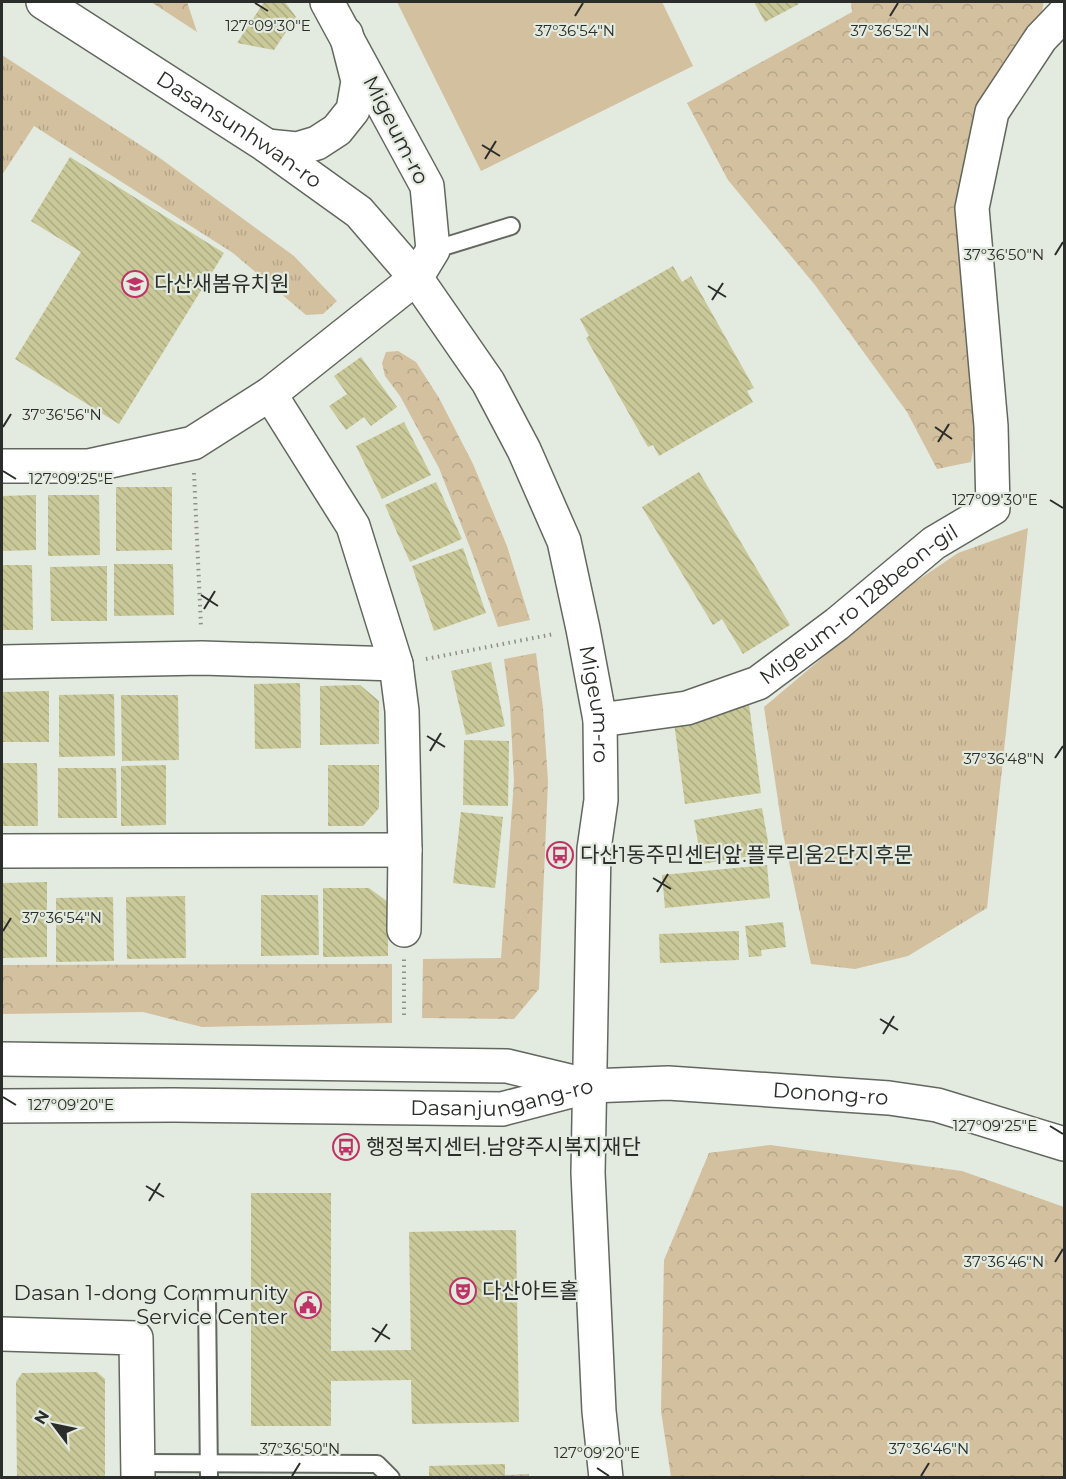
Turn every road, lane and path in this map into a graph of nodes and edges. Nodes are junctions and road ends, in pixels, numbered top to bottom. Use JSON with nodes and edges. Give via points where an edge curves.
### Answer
{"nodes":[{"id":1,"x":43,"y":2,"type":"edge"},
{"id":2,"x":327,"y":2,"type":"edge"},
{"id":3,"x":1065,"y":14,"type":"edge"},
{"id":4,"x":346,"y":34,"type":"junction"},
{"id":5,"x":267,"y":146,"type":"junction"},
{"id":6,"x":511,"y":226,"type":"dead end"},
{"id":7,"x":433,"y":250,"type":"junction"},
{"id":8,"x":416,"y":278,"type":"junction"},
{"id":9,"x":270,"y":394,"type":"junction"},
{"id":10,"x":193,"y":443,"type":"junction"},
{"id":11,"x":2,"y":466,"type":"edge"},
{"id":12,"x":583,"y":629,"type":"junction"},
{"id":13,"x":202,"y":658,"type":"junction"},
{"id":14,"x":2,"y":662,"type":"edge"},
{"id":15,"x":396,"y":664,"type":"junction"},
{"id":16,"x":600,"y":720,"type":"junction"},
{"id":17,"x":405,"y":850,"type":"junction"},
{"id":18,"x":2,"y":851,"type":"edge"},
{"id":19,"x":404,"y":930,"type":"joint"},
{"id":20,"x":404,"y":1015,"type":"dead end"},
{"id":21,"x":2,"y":1059,"type":"edge"},
{"id":22,"x":591,"y":1086,"type":"junction"},
{"id":23,"x":2,"y":1106,"type":"edge"},
{"id":24,"x":1065,"y":1144,"type":"edge"},
{"id":25,"x":207,"y":1299,"type":"dead end"},
{"id":26,"x":2,"y":1334,"type":"edge"},
{"id":27,"x":138,"y":1470,"type":"edge"},
{"id":28,"x":209,"y":1470,"type":"edge"},
{"id":29,"x":324,"y":1470,"type":"edge"},
{"id":30,"x":391,"y":1478,"type":"edge"},
{"id":31,"x":606,"y":1478,"type":"edge"}],
"edges":[{"from":1,"to":5,"type":"street","name":"Dasansunhwan-ro"},
{"from":2,"to":4,"type":"street","name":"Migeum-ro"},
{"from":3,"to":16,"type":"street","name":"Migeum-ro 128beon-gil","via":[[1041,38],[992,112],[972,208],[991,426],[993,508],[934,543],[837,624],[758,683],[687,708]]},
{"from":4,"to":5,"type":"street","via":[[358,81],[353,110],[337,130],[317,143],[297,149]]},
{"from":4,"to":7,"type":"street","name":"Migeum-ro","via":[[427,186]]},
{"from":5,"to":8,"type":"street","name":"Dasansunhwan-ro","via":[[359,212]]},
{"from":6,"to":7,"type":"lane"},
{"from":7,"to":8,"type":"street"},
{"from":8,"to":9,"type":"street"},
{"from":8,"to":12,"type":"street","name":"Migeum-ro","via":[[488,382],[524,450],[564,540]]},
{"from":9,"to":10,"type":"street"},
{"from":9,"to":15,"type":"street","via":[[354,526]]},
{"from":10,"to":11,"type":"street","via":[[87,466]]},
{"from":10,"to":13,"type":"path"},
{"from":12,"to":15,"type":"path"},
{"from":12,"to":16,"type":"street","name":"Migeum-ro"},
{"from":13,"to":14,"type":"street"},
{"from":13,"to":15,"type":"street"},
{"from":15,"to":17,"type":"street","via":[[402,711]]},
{"from":16,"to":22,"type":"street","name":"Migeum-ro"},
{"from":17,"to":18,"type":"street"},
{"from":17,"to":19,"type":"street"},
{"from":19,"to":20,"type":"path"},
{"from":21,"to":22,"type":"street","name":"Dasanjungang-ro","via":[[507,1066]]},
{"from":22,"to":23,"type":"street","name":"Dasanjungang-ro","via":[[502,1109]]},
{"from":22,"to":24,"type":"street","name":"Donong-ro","via":[[668,1083],[889,1098],[937,1105]]},
{"from":22,"to":31,"type":"street","name":"Migeum-ro","via":[[588,1173],[599,1411]]},
{"from":25,"to":28,"type":"lane"},
{"from":26,"to":27,"type":"street","via":[[136,1338]]},
{"from":27,"to":28,"type":"lane"},
{"from":28,"to":29,"type":"lane"},
{"from":29,"to":30,"type":"lane","via":[[376,1464]]}]}
